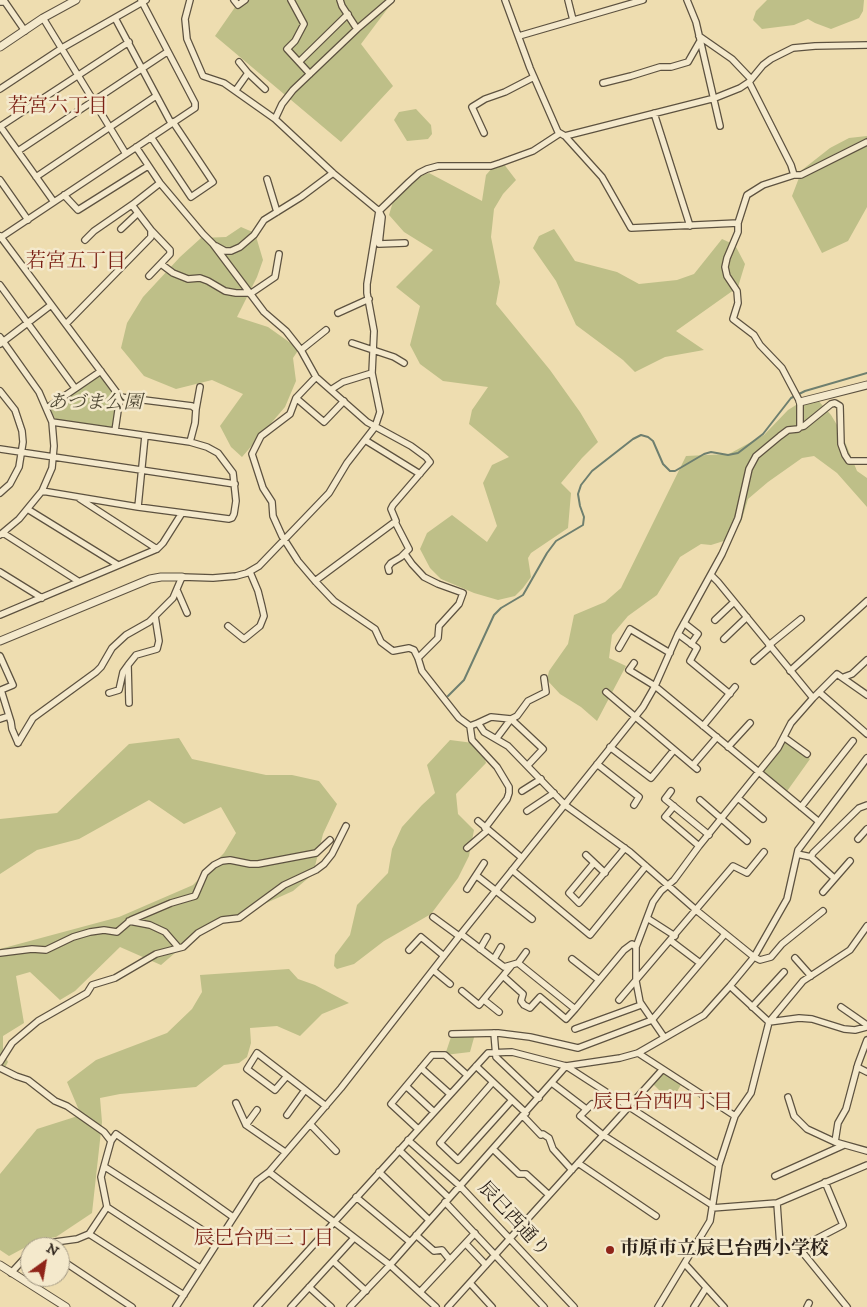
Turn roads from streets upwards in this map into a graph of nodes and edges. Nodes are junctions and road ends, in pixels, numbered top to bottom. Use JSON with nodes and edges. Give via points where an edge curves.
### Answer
{"nodes":[{"id":1,"x":76,"y":0,"type":"edge"},
{"id":2,"x":190,"y":0,"type":"edge"},
{"id":3,"x":234,"y":0,"type":"edge"},
{"id":4,"x":245,"y":0,"type":"edge"},
{"id":5,"x":291,"y":0,"type":"edge"},
{"id":6,"x":340,"y":0,"type":"edge"},
{"id":7,"x":392,"y":0,"type":"edge"},
{"id":8,"x":506,"y":0,"type":"edge"},
{"id":9,"x":568,"y":0,"type":"edge"},
{"id":10,"x":643,"y":0,"type":"edge"},
{"id":11,"x":687,"y":0,"type":"edge"},
{"id":12,"x":143,"y":1,"type":"edge"},
{"id":13,"x":0,"y":2,"type":"edge"},
{"id":14,"x":348,"y":14,"type":"junction"},
{"id":15,"x":44,"y":18,"type":"junction"},
{"id":16,"x":115,"y":18,"type":"junction"},
{"id":17,"x":573,"y":20,"type":"junction"},
{"id":18,"x":357,"y":29,"type":"junction"},
{"id":19,"x":24,"y":31,"type":"junction"},
{"id":20,"x":518,"y":36,"type":"junction"},
{"id":21,"x":700,"y":39,"type":"junction"},
{"id":22,"x":129,"y":42,"type":"junction"},
{"id":23,"x":867,"y":45,"type":"edge"},
{"id":24,"x":0,"y":47,"type":"edge"},
{"id":25,"x":62,"y":48,"type":"junction"},
{"id":26,"x":167,"y":52,"type":"junction"},
{"id":27,"x":239,"y":62,"type":"dead end"},
{"id":28,"x":298,"y":62,"type":"junction"},
{"id":29,"x":143,"y":68,"type":"junction"},
{"id":30,"x":248,"y":73,"type":"junction"},
{"id":31,"x":310,"y":74,"type":"junction"},
{"id":32,"x":78,"y":75,"type":"junction"},
{"id":33,"x":534,"y":77,"type":"junction"},
{"id":34,"x":750,"y":80,"type":"junction"},
{"id":35,"x":603,"y":83,"type":"dead end"},
{"id":36,"x":0,"y":88,"type":"edge"},
{"id":37,"x":265,"y":89,"type":"dead end"},
{"id":38,"x":236,"y":90,"type":"junction"},
{"id":39,"x":156,"y":96,"type":"junction"},
{"id":40,"x":715,"y":98,"type":"junction"},
{"id":41,"x":94,"y":101,"type":"junction"},
{"id":42,"x":654,"y":113,"type":"junction"},
{"id":43,"x":275,"y":119,"type":"junction"},
{"id":44,"x":172,"y":123,"type":"junction"},
{"id":45,"x":0,"y":126,"type":"edge"},
{"id":46,"x":720,"y":126,"type":"dead end"},
{"id":47,"x":110,"y":127,"type":"junction"},
{"id":48,"x":484,"y":133,"type":"dead end"},
{"id":49,"x":562,"y":135,"type":"junction"},
{"id":50,"x":151,"y":137,"type":"junction"},
{"id":51,"x":867,"y":142,"type":"edge"},
{"id":52,"x":136,"y":147,"type":"junction"},
{"id":53,"x":18,"y":151,"type":"junction"},
{"id":54,"x":126,"y":154,"type":"junction"},
{"id":55,"x":148,"y":166,"type":"junction"},
{"id":56,"x":333,"y":173,"type":"junction"},
{"id":57,"x":794,"y":175,"type":"junction"},
{"id":58,"x":36,"y":177,"type":"junction"},
{"id":59,"x":267,"y":179,"type":"dead end"},
{"id":60,"x":0,"y":180,"type":"edge"},
{"id":61,"x":160,"y":183,"type":"junction"},
{"id":62,"x":64,"y":195,"type":"junction"},
{"id":63,"x":54,"y":202,"type":"junction"},
{"id":64,"x":133,"y":204,"type":"junction"},
{"id":65,"x":380,"y":211,"type":"junction"},
{"id":66,"x":277,"y":212,"type":"junction"},
{"id":67,"x":138,"y":213,"type":"junction"},
{"id":68,"x":28,"y":220,"type":"junction"},
{"id":69,"x":738,"y":223,"type":"junction"},
{"id":70,"x":690,"y":226,"type":"junction"},
{"id":71,"x":121,"y":230,"type":"dead end"},
{"id":72,"x":151,"y":230,"type":"junction"},
{"id":73,"x":0,"y":237,"type":"edge"},
{"id":74,"x":85,"y":240,"type":"dead end"},
{"id":75,"x":405,"y":242,"type":"dead end"},
{"id":76,"x":213,"y":244,"type":"junction"},
{"id":77,"x":279,"y":254,"type":"dead end"},
{"id":78,"x":161,"y":264,"type":"junction"},
{"id":79,"x":149,"y":276,"type":"dead end"},
{"id":80,"x":0,"y":286,"type":"edge"},
{"id":81,"x":250,"y":293,"type":"junction"},
{"id":82,"x":369,"y":299,"type":"junction"},
{"id":83,"x":52,"y":305,"type":"junction"},
{"id":84,"x":338,"y":313,"type":"dead end"},
{"id":85,"x":28,"y":323,"type":"junction"},
{"id":86,"x":66,"y":324,"type":"junction"},
{"id":87,"x":326,"y":330,"type":"dead end"},
{"id":88,"x":1,"y":341,"type":"edge"},
{"id":89,"x":352,"y":343,"type":"dead end"},
{"id":90,"x":301,"y":350,"type":"junction"},
{"id":91,"x":372,"y":350,"type":"junction"},
{"id":92,"x":404,"y":362,"type":"dead end"},
{"id":93,"x":101,"y":371,"type":"junction"},
{"id":94,"x":372,"y":373,"type":"junction"},
{"id":95,"x":316,"y":376,"type":"junction"},
{"id":96,"x":867,"y":385,"type":"edge"},
{"id":97,"x":200,"y":387,"type":"dead end"},
{"id":98,"x":75,"y":388,"type":"junction"},
{"id":99,"x":332,"y":390,"type":"junction"},
{"id":100,"x":0,"y":391,"type":"edge"},
{"id":101,"x":120,"y":397,"type":"junction"},
{"id":102,"x":296,"y":398,"type":"junction"},
{"id":103,"x":344,"y":400,"type":"junction"},
{"id":104,"x":800,"y":402,"type":"junction"},
{"id":105,"x":46,"y":408,"type":"junction"},
{"id":106,"x":196,"y":409,"type":"junction"},
{"id":107,"x":52,"y":422,"type":"junction"},
{"id":108,"x":375,"y":427,"type":"junction"},
{"id":109,"x":800,"y":427,"type":"junction"},
{"id":110,"x":115,"y":431,"type":"junction"},
{"id":111,"x":145,"y":436,"type":"junction"},
{"id":112,"x":365,"y":440,"type":"junction"},
{"id":113,"x":190,"y":442,"type":"junction"},
{"id":114,"x":0,"y":449,"type":"edge"},
{"id":115,"x":23,"y":453,"type":"junction"},
{"id":116,"x":53,"y":458,"type":"junction"},
{"id":117,"x":867,"y":461,"type":"edge"},
{"id":118,"x":142,"y":471,"type":"junction"},
{"id":119,"x":420,"y":474,"type":"junction"},
{"id":120,"x":235,"y":484,"type":"junction"},
{"id":121,"x":42,"y":491,"type":"junction"},
{"id":122,"x":0,"y":493,"type":"edge"},
{"id":123,"x":78,"y":498,"type":"junction"},
{"id":124,"x":138,"y":507,"type":"junction"},
{"id":125,"x":28,"y":510,"type":"junction"},
{"id":126,"x":182,"y":513,"type":"junction"},
{"id":127,"x":395,"y":522,"type":"junction"},
{"id":128,"x":1,"y":534,"type":"edge"},
{"id":129,"x":285,"y":539,"type":"junction"},
{"id":130,"x":157,"y":549,"type":"junction"},
{"id":131,"x":405,"y":554,"type":"junction"},
{"id":132,"x":118,"y":565,"type":"junction"},
{"id":133,"x":389,"y":571,"type":"dead end"},
{"id":134,"x":0,"y":572,"type":"edge"},
{"id":135,"x":250,"y":572,"type":"junction"},
{"id":136,"x":710,"y":575,"type":"junction"},
{"id":137,"x":182,"y":577,"type":"junction"},
{"id":138,"x":78,"y":581,"type":"junction"},
{"id":139,"x":315,"y":581,"type":"junction"},
{"id":140,"x":177,"y":590,"type":"junction"},
{"id":141,"x":42,"y":598,"type":"junction"},
{"id":142,"x":734,"y":602,"type":"junction"},
{"id":143,"x":866,"y":603,"type":"edge"},
{"id":144,"x":186,"y":613,"type":"dead end"},
{"id":145,"x":1,"y":615,"type":"edge"},
{"id":146,"x":155,"y":616,"type":"junction"},
{"id":147,"x":747,"y":617,"type":"junction"},
{"id":148,"x":800,"y":619,"type":"dead end"},
{"id":149,"x":715,"y":620,"type":"dead end"},
{"id":150,"x":684,"y":623,"type":"junction"},
{"id":151,"x":228,"y":626,"type":"dead end"},
{"id":152,"x":678,"y":634,"type":"junction"},
{"id":153,"x":724,"y":639,"type":"dead end"},
{"id":154,"x":0,"y":642,"type":"edge"},
{"id":155,"x":691,"y":644,"type":"junction"},
{"id":156,"x":770,"y":646,"type":"junction"},
{"id":157,"x":619,"y":648,"type":"dead end"},
{"id":158,"x":670,"y":653,"type":"junction"},
{"id":159,"x":0,"y":656,"type":"edge"},
{"id":160,"x":418,"y":658,"type":"junction"},
{"id":161,"x":867,"y":660,"type":"edge"},
{"id":162,"x":754,"y":661,"type":"dead end"},
{"id":163,"x":634,"y":663,"type":"dead end"},
{"id":164,"x":128,"y":665,"type":"junction"},
{"id":165,"x":790,"y":671,"type":"junction"},
{"id":166,"x":844,"y":677,"type":"junction"},
{"id":167,"x":544,"y":678,"type":"dead end"},
{"id":168,"x":655,"y":686,"type":"junction"},
{"id":169,"x":735,"y":687,"type":"dead end"},
{"id":170,"x":606,"y":692,"type":"dead end"},
{"id":171,"x":819,"y":692,"type":"junction"},
{"id":172,"x":109,"y":693,"type":"dead end"},
{"id":173,"x":730,"y":694,"type":"junction"},
{"id":174,"x":867,"y":695,"type":"edge"},
{"id":175,"x":813,"y":698,"type":"junction"},
{"id":176,"x":129,"y":703,"type":"dead end"},
{"id":177,"x":9,"y":716,"type":"junction"},
{"id":178,"x":635,"y":717,"type":"junction"},
{"id":179,"x":511,"y":718,"type":"junction"},
{"id":180,"x":0,"y":719,"type":"edge"},
{"id":181,"x":478,"y":722,"type":"junction"},
{"id":182,"x":750,"y":723,"type":"dead end"},
{"id":183,"x":470,"y":726,"type":"junction"},
{"id":184,"x":703,"y":726,"type":"junction"},
{"id":185,"x":867,"y":734,"type":"edge"},
{"id":186,"x":716,"y":737,"type":"junction"},
{"id":187,"x":785,"y":738,"type":"junction"},
{"id":188,"x":496,"y":739,"type":"junction"},
{"id":189,"x":853,"y":741,"type":"dead end"},
{"id":190,"x":610,"y":747,"type":"junction"},
{"id":191,"x":728,"y":747,"type":"junction"},
{"id":192,"x":674,"y":750,"type":"junction"},
{"id":193,"x":807,"y":754,"type":"dead end"},
{"id":194,"x":867,"y":758,"type":"edge"},
{"id":195,"x":597,"y":764,"type":"junction"},
{"id":196,"x":528,"y":766,"type":"junction"},
{"id":197,"x":758,"y":772,"type":"junction"},
{"id":198,"x":541,"y":779,"type":"junction"},
{"id":199,"x":522,"y":791,"type":"dead end"},
{"id":200,"x":671,"y":791,"type":"dead end"},
{"id":201,"x":554,"y":793,"type":"junction"},
{"id":202,"x":738,"y":798,"type":"junction"},
{"id":203,"x":700,"y":800,"type":"dead end"},
{"id":204,"x":565,"y":805,"type":"junction"},
{"id":205,"x":634,"y":805,"type":"dead end"},
{"id":206,"x":674,"y":806,"type":"junction"},
{"id":207,"x":801,"y":807,"type":"junction"},
{"id":208,"x":865,"y":808,"type":"edge"},
{"id":209,"x":527,"y":811,"type":"dead end"},
{"id":210,"x":721,"y":819,"type":"junction"},
{"id":211,"x":764,"y":819,"type":"dead end"},
{"id":212,"x":478,"y":821,"type":"dead end"},
{"id":213,"x":818,"y":821,"type":"junction"},
{"id":214,"x":346,"y":826,"type":"dead end"},
{"id":215,"x":487,"y":829,"type":"junction"},
{"id":216,"x":867,"y":830,"type":"edge"},
{"id":217,"x":709,"y":835,"type":"junction"},
{"id":218,"x":858,"y":838,"type":"dead end"},
{"id":219,"x":330,"y":840,"type":"dead end"},
{"id":220,"x":746,"y":841,"type":"dead end"},
{"id":221,"x":699,"y":846,"type":"junction"},
{"id":222,"x":468,"y":848,"type":"dead end"},
{"id":223,"x":625,"y":848,"type":"junction"},
{"id":224,"x":764,"y":852,"type":"dead end"},
{"id":225,"x":797,"y":854,"type":"junction"},
{"id":226,"x":586,"y":855,"type":"dead end"},
{"id":227,"x":522,"y":858,"type":"junction"},
{"id":228,"x":811,"y":858,"type":"junction"},
{"id":229,"x":850,"y":861,"type":"dead end"},
{"id":230,"x":594,"y":863,"type":"junction"},
{"id":231,"x":484,"y":864,"type":"dead end"},
{"id":232,"x":646,"y":866,"type":"junction"},
{"id":233,"x":512,"y":870,"type":"junction"},
{"id":234,"x":605,"y":872,"type":"junction"},
{"id":235,"x":477,"y":876,"type":"junction"},
{"id":236,"x":834,"y":878,"type":"junction"},
{"id":237,"x":668,"y":885,"type":"junction"},
{"id":238,"x":467,"y":889,"type":"dead end"},
{"id":239,"x":495,"y":891,"type":"junction"},
{"id":240,"x":823,"y":892,"type":"dead end"},
{"id":241,"x":696,"y":910,"type":"junction"},
{"id":242,"x":823,"y":911,"type":"dead end"},
{"id":243,"x":433,"y":917,"type":"dead end"},
{"id":244,"x":647,"y":918,"type":"junction"},
{"id":245,"x":532,"y":919,"type":"dead end"},
{"id":246,"x":129,"y":921,"type":"junction"},
{"id":247,"x":867,"y":926,"type":"edge"},
{"id":248,"x":725,"y":934,"type":"junction"},
{"id":249,"x":460,"y":935,"type":"junction"},
{"id":250,"x":675,"y":936,"type":"junction"},
{"id":251,"x":487,"y":937,"type":"dead end"},
{"id":252,"x":670,"y":941,"type":"junction"},
{"id":253,"x":178,"y":947,"type":"junction"},
{"id":254,"x":501,"y":947,"type":"dead end"},
{"id":255,"x":636,"y":947,"type":"junction"},
{"id":256,"x":480,"y":948,"type":"junction"},
{"id":257,"x":409,"y":950,"type":"dead end"},
{"id":258,"x":526,"y":952,"type":"dead end"},
{"id":259,"x":0,"y":953,"type":"edge"},
{"id":260,"x":444,"y":956,"type":"junction"},
{"id":261,"x":754,"y":957,"type":"junction"},
{"id":262,"x":795,"y":958,"type":"dead end"},
{"id":263,"x":494,"y":959,"type":"junction"},
{"id":264,"x":572,"y":959,"type":"dead end"},
{"id":265,"x":700,"y":963,"type":"junction"},
{"id":266,"x":515,"y":964,"type":"junction"},
{"id":267,"x":433,"y":970,"type":"junction"},
{"id":268,"x":784,"y":972,"type":"dead end"},
{"id":269,"x":503,"y":976,"type":"junction"},
{"id":270,"x":811,"y":976,"type":"junction"},
{"id":271,"x":600,"y":980,"type":"junction"},
{"id":272,"x":636,"y":981,"type":"junction"},
{"id":273,"x":450,"y":984,"type":"dead end"},
{"id":274,"x":730,"y":986,"type":"junction"},
{"id":275,"x":462,"y":991,"type":"dead end"},
{"id":276,"x":484,"y":1000,"type":"junction"},
{"id":277,"x":619,"y":1000,"type":"dead end"},
{"id":278,"x":641,"y":1005,"type":"junction"},
{"id":279,"x":752,"y":1007,"type":"junction"},
{"id":280,"x":841,"y":1007,"type":"dead end"},
{"id":281,"x":575,"y":1009,"type":"junction"},
{"id":282,"x":499,"y":1012,"type":"dead end"},
{"id":283,"x":652,"y":1020,"type":"junction"},
{"id":284,"x":769,"y":1022,"type":"junction"},
{"id":285,"x":867,"y":1026,"type":"edge"},
{"id":286,"x":575,"y":1029,"type":"dead end"},
{"id":287,"x":494,"y":1033,"type":"junction"},
{"id":288,"x":452,"y":1034,"type":"dead end"},
{"id":289,"x":664,"y":1038,"type":"junction"},
{"id":290,"x":867,"y":1040,"type":"edge"},
{"id":291,"x":495,"y":1053,"type":"junction"},
{"id":292,"x":638,"y":1053,"type":"junction"},
{"id":293,"x":0,"y":1062,"type":"edge"},
{"id":294,"x":476,"y":1066,"type":"junction"},
{"id":295,"x":566,"y":1066,"type":"junction"},
{"id":296,"x":0,"y":1068,"type":"edge"},
{"id":297,"x":421,"y":1068,"type":"junction"},
{"id":298,"x":857,"y":1068,"type":"junction"},
{"id":299,"x":662,"y":1070,"type":"junction"},
{"id":300,"x":867,"y":1072,"type":"edge"},
{"id":301,"x":468,"y":1075,"type":"junction"},
{"id":302,"x":288,"y":1076,"type":"junction"},
{"id":303,"x":493,"y":1082,"type":"junction"},
{"id":304,"x":552,"y":1083,"type":"junction"},
{"id":305,"x":406,"y":1086,"type":"junction"},
{"id":306,"x":305,"y":1090,"type":"junction"},
{"id":307,"x":450,"y":1094,"type":"junction"},
{"id":308,"x":788,"y":1097,"type":"dead end"},
{"id":309,"x":539,"y":1098,"type":"junction"},
{"id":310,"x":512,"y":1100,"type":"junction"},
{"id":311,"x":236,"y":1103,"type":"dead end"},
{"id":312,"x":592,"y":1104,"type":"dead end"},
{"id":313,"x":326,"y":1106,"type":"junction"},
{"id":314,"x":629,"y":1106,"type":"junction"},
{"id":315,"x":586,"y":1109,"type":"junction"},
{"id":316,"x":258,"y":1110,"type":"dead end"},
{"id":317,"x":434,"y":1112,"type":"junction"},
{"id":318,"x":524,"y":1114,"type":"junction"},
{"id":319,"x":287,"y":1115,"type":"dead end"},
{"id":320,"x":735,"y":1116,"type":"junction"},
{"id":321,"x":310,"y":1124,"type":"junction"},
{"id":322,"x":246,"y":1125,"type":"junction"},
{"id":323,"x":418,"y":1129,"type":"junction"},
{"id":324,"x":603,"y":1136,"type":"junction"},
{"id":325,"x":408,"y":1140,"type":"junction"},
{"id":326,"x":112,"y":1141,"type":"junction"},
{"id":327,"x":835,"y":1142,"type":"junction"},
{"id":328,"x":844,"y":1145,"type":"junction"},
{"id":329,"x":493,"y":1149,"type":"junction"},
{"id":330,"x":866,"y":1149,"type":"edge"},
{"id":331,"x":399,"y":1150,"type":"junction"},
{"id":332,"x":336,"y":1151,"type":"dead end"},
{"id":333,"x":286,"y":1152,"type":"junction"},
{"id":334,"x":578,"y":1163,"type":"junction"},
{"id":335,"x":719,"y":1165,"type":"junction"},
{"id":336,"x":867,"y":1165,"type":"edge"},
{"id":337,"x":105,"y":1167,"type":"junction"},
{"id":338,"x":572,"y":1170,"type":"junction"},
{"id":339,"x":269,"y":1172,"type":"junction"},
{"id":340,"x":379,"y":1172,"type":"junction"},
{"id":341,"x":775,"y":1176,"type":"dead end"},
{"id":342,"x":825,"y":1182,"type":"junction"},
{"id":343,"x":460,"y":1186,"type":"junction"},
{"id":344,"x":549,"y":1196,"type":"junction"},
{"id":345,"x":356,"y":1197,"type":"junction"},
{"id":346,"x":447,"y":1200,"type":"junction"},
{"id":347,"x":777,"y":1203,"type":"junction"},
{"id":348,"x":107,"y":1207,"type":"junction"},
{"id":349,"x":712,"y":1207,"type":"junction"},
{"id":350,"x":656,"y":1216,"type":"dead end"},
{"id":351,"x":233,"y":1217,"type":"junction"},
{"id":352,"x":429,"y":1220,"type":"junction"},
{"id":353,"x":334,"y":1222,"type":"junction"},
{"id":354,"x":475,"y":1233,"type":"junction"},
{"id":355,"x":89,"y":1234,"type":"junction"},
{"id":356,"x":416,"y":1235,"type":"junction"},
{"id":357,"x":354,"y":1238,"type":"junction"},
{"id":358,"x":510,"y":1239,"type":"junction"},
{"id":359,"x":70,"y":1240,"type":"edge"},
{"id":360,"x":218,"y":1240,"type":"junction"},
{"id":361,"x":410,"y":1242,"type":"junction"},
{"id":362,"x":798,"y":1243,"type":"dead end"},
{"id":363,"x":466,"y":1244,"type":"junction"},
{"id":364,"x":496,"y":1255,"type":"junction"},
{"id":365,"x":450,"y":1260,"type":"junction"},
{"id":366,"x":333,"y":1261,"type":"junction"},
{"id":367,"x":20,"y":1263,"type":"edge"},
{"id":368,"x":685,"y":1264,"type":"junction"},
{"id":369,"x":0,"y":1265,"type":"edge"},
{"id":370,"x":390,"y":1265,"type":"junction"},
{"id":371,"x":486,"y":1265,"type":"junction"},
{"id":372,"x":70,"y":1266,"type":"edge"},
{"id":373,"x":200,"y":1268,"type":"junction"},
{"id":374,"x":11,"y":1273,"type":"junction"},
{"id":375,"x":470,"y":1283,"type":"junction"},
{"id":376,"x":310,"y":1287,"type":"junction"},
{"id":377,"x":706,"y":1288,"type":"junction"},
{"id":378,"x":366,"y":1291,"type":"junction"},
{"id":379,"x":420,"y":1292,"type":"junction"},
{"id":380,"x":184,"y":1294,"type":"junction"},
{"id":381,"x":260,"y":1306,"type":"edge"},
{"id":382,"x":66,"y":1307,"type":"edge"},
{"id":383,"x":132,"y":1307,"type":"edge"},
{"id":384,"x":176,"y":1307,"type":"edge"},
{"id":385,"x":291,"y":1307,"type":"edge"},
{"id":386,"x":331,"y":1307,"type":"edge"},
{"id":387,"x":350,"y":1307,"type":"edge"},
{"id":388,"x":436,"y":1307,"type":"edge"},
{"id":389,"x":448,"y":1307,"type":"edge"},
{"id":390,"x":492,"y":1307,"type":"edge"},
{"id":391,"x":544,"y":1307,"type":"edge"},
{"id":392,"x":574,"y":1307,"type":"edge"},
{"id":393,"x":658,"y":1307,"type":"edge"},
{"id":394,"x":694,"y":1307,"type":"edge"},
{"id":395,"x":724,"y":1307,"type":"edge"},
{"id":396,"x":847,"y":1307,"type":"edge"}],
"edges":[{"from":1,"to":15,"type":"street"},
{"from":2,"to":38,"type":"street","via":[[184,19],[187,39],[203,76]]},
{"from":3,"to":4,"type":"street","via":[[238,5]]},
{"from":5,"to":28,"type":"street","via":[[304,24],[287,49]]},
{"from":6,"to":14,"type":"street"},
{"from":7,"to":18,"type":"street"},
{"from":8,"to":20,"type":"street"},
{"from":9,"to":17,"type":"street"},
{"from":10,"to":17,"type":"street"},
{"from":11,"to":21,"type":"street"},
{"from":12,"to":16,"type":"street"},
{"from":12,"to":26,"type":"street"},
{"from":13,"to":19,"type":"street","via":[[5,2]]},
{"from":14,"to":18,"type":"street"},
{"from":14,"to":28,"type":"street"},
{"from":15,"to":19,"type":"street"},
{"from":15,"to":25,"type":"street"},
{"from":16,"to":22,"type":"street"},
{"from":16,"to":25,"type":"street"},
{"from":17,"to":20,"type":"street"},
{"from":18,"to":31,"type":"street"},
{"from":19,"to":24,"type":"street"},
{"from":20,"to":33,"type":"street"},
{"from":21,"to":34,"type":"street","via":[[732,59]]},
{"from":21,"to":35,"type":"street","via":[[688,62]]},
{"from":21,"to":40,"type":"street"},
{"from":22,"to":29,"type":"street"},
{"from":22,"to":32,"type":"street"},
{"from":23,"to":34,"type":"street","via":[[794,48],[762,65]]},
{"from":25,"to":32,"type":"street"},
{"from":25,"to":36,"type":"street"},
{"from":26,"to":29,"type":"street"},
{"from":26,"to":44,"type":"street","via":[[195,103],[195,108]]},
{"from":27,"to":30,"type":"street"},
{"from":28,"to":31,"type":"street"},
{"from":29,"to":39,"type":"street"},
{"from":29,"to":41,"type":"street"},
{"from":30,"to":37,"type":"street"},
{"from":30,"to":38,"type":"street"},
{"from":31,"to":43,"type":"street","via":[[282,104]]},
{"from":32,"to":41,"type":"street"},
{"from":32,"to":45,"type":"street"},
{"from":33,"to":48,"type":"street","via":[[472,107]]},
{"from":33,"to":49,"type":"street"},
{"from":34,"to":40,"type":"street","via":[[740,88]]},
{"from":34,"to":57,"type":"street"},
{"from":38,"to":43,"type":"street"},
{"from":39,"to":44,"type":"street"},
{"from":39,"to":47,"type":"street"},
{"from":40,"to":42,"type":"street"},
{"from":40,"to":46,"type":"street"},
{"from":41,"to":47,"type":"street"},
{"from":41,"to":53,"type":"street"},
{"from":42,"to":49,"type":"street"},
{"from":42,"to":70,"type":"street"},
{"from":43,"to":56,"type":"street"},
{"from":44,"to":50,"type":"street"},
{"from":44,"to":50,"type":"street","via":[[213,182],[191,197]]},
{"from":45,"to":53,"type":"street"},
{"from":47,"to":54,"type":"street"},
{"from":47,"to":58,"type":"street"},
{"from":49,"to":65,"type":"street","via":[[500,164],[438,166],[419,172]]},
{"from":49,"to":70,"type":"street","via":[[602,177],[631,228]]},
{"from":50,"to":52,"type":"street"},
{"from":51,"to":57,"type":"street"},
{"from":52,"to":54,"type":"street"},
{"from":52,"to":55,"type":"street"},
{"from":53,"to":58,"type":"street"},
{"from":54,"to":62,"type":"street"},
{"from":55,"to":61,"type":"street"},
{"from":55,"to":62,"type":"street","via":[[78,210]]},
{"from":56,"to":65,"type":"street"},
{"from":56,"to":66,"type":"street"},
{"from":57,"to":69,"type":"street","via":[[763,185],[747,195]]},
{"from":58,"to":63,"type":"street"},
{"from":59,"to":66,"type":"street"},
{"from":60,"to":68,"type":"street"},
{"from":61,"to":64,"type":"street"},
{"from":61,"to":76,"type":"street"},
{"from":62,"to":63,"type":"street"},
{"from":63,"to":68,"type":"street"},
{"from":64,"to":67,"type":"street"},
{"from":64,"to":74,"type":"street"},
{"from":65,"to":75,"type":"street","via":[[379,244]]},
{"from":65,"to":82,"type":"street","via":[[368,284]]},
{"from":66,"to":76,"type":"street","via":[[264,220],[240,247],[225,251]]},
{"from":67,"to":71,"type":"street"},
{"from":67,"to":72,"type":"street"},
{"from":68,"to":73,"type":"street"},
{"from":69,"to":70,"type":"street"},
{"from":69,"to":104,"type":"street","via":[[738,232],[725,267],[737,292],[738,303],[733,319],[750,331],[779,364]]},
{"from":72,"to":78,"type":"street","via":[[170,250]]},
{"from":72,"to":86,"type":"street","via":[[151,236]]},
{"from":73,"to":83,"type":"street"},
{"from":76,"to":81,"type":"street"},
{"from":77,"to":81,"type":"street","via":[[275,277]]},
{"from":78,"to":79,"type":"street"},
{"from":78,"to":81,"type":"street","via":[[188,279],[200,278],[225,291]]},
{"from":80,"to":85,"type":"street"},
{"from":81,"to":90,"type":"street"},
{"from":82,"to":84,"type":"street"},
{"from":82,"to":91,"type":"street","via":[[374,331]]},
{"from":83,"to":85,"type":"street"},
{"from":83,"to":86,"type":"street"},
{"from":85,"to":88,"type":"street"},
{"from":85,"to":98,"type":"street"},
{"from":86,"to":93,"type":"street"},
{"from":87,"to":90,"type":"street"},
{"from":88,"to":105,"type":"street","via":[[39,392]]},
{"from":89,"to":91,"type":"street"},
{"from":90,"to":95,"type":"street"},
{"from":91,"to":92,"type":"street"},
{"from":91,"to":94,"type":"street"},
{"from":93,"to":98,"type":"street"},
{"from":93,"to":101,"type":"street"},
{"from":94,"to":99,"type":"street","via":[[348,380]]},
{"from":94,"to":108,"type":"street","via":[[380,412]]},
{"from":95,"to":99,"type":"street"},
{"from":95,"to":102,"type":"street"},
{"from":96,"to":104,"type":"street"},
{"from":97,"to":106,"type":"street"},
{"from":98,"to":105,"type":"street"},
{"from":99,"to":103,"type":"street"},
{"from":100,"to":115,"type":"street","via":[[19,420]]},
{"from":101,"to":106,"type":"street"},
{"from":101,"to":110,"type":"street"},
{"from":102,"to":103,"type":"street","via":[[324,422]]},
{"from":102,"to":129,"type":"street","via":[[290,414],[261,436],[252,454],[263,488],[272,502],[276,524]]},
{"from":103,"to":108,"type":"street"},
{"from":104,"to":109,"type":"street"},
{"from":105,"to":107,"type":"street"},
{"from":106,"to":113,"type":"street"},
{"from":107,"to":110,"type":"street"},
{"from":107,"to":116,"type":"street"},
{"from":108,"to":112,"type":"street"},
{"from":108,"to":119,"type":"street","via":[[426,456],[430,462]]},
{"from":109,"to":117,"type":"street","via":[[836,403],[840,406],[841,444],[845,455],[849,460]]},
{"from":109,"to":136,"type":"street","via":[[788,430],[756,456],[749,469],[738,518]]},
{"from":110,"to":111,"type":"street"},
{"from":111,"to":113,"type":"street"},
{"from":111,"to":118,"type":"street"},
{"from":112,"to":119,"type":"street"},
{"from":112,"to":129,"type":"street","via":[[329,493]]},
{"from":113,"to":120,"type":"street","via":[[218,453],[233,473]]},
{"from":114,"to":115,"type":"street"},
{"from":115,"to":116,"type":"street"},
{"from":115,"to":122,"type":"street","via":[[10,484]]},
{"from":116,"to":118,"type":"street"},
{"from":116,"to":121,"type":"street"},
{"from":118,"to":120,"type":"street"},
{"from":118,"to":124,"type":"street"},
{"from":119,"to":127,"type":"street","via":[[393,505]]},
{"from":120,"to":126,"type":"street","via":[[232,518]]},
{"from":121,"to":123,"type":"street"},
{"from":121,"to":125,"type":"street"},
{"from":123,"to":124,"type":"street"},
{"from":123,"to":130,"type":"street"},
{"from":124,"to":126,"type":"street"},
{"from":125,"to":128,"type":"street"},
{"from":125,"to":132,"type":"street"},
{"from":126,"to":130,"type":"street"},
{"from":127,"to":131,"type":"street","via":[[409,546]]},
{"from":127,"to":139,"type":"street"},
{"from":128,"to":138,"type":"street"},
{"from":129,"to":135,"type":"street"},
{"from":129,"to":139,"type":"street"},
{"from":130,"to":132,"type":"street"},
{"from":131,"to":133,"type":"street","via":[[391,563]]},
{"from":131,"to":160,"type":"street","via":[[424,577],[463,593],[459,604],[439,626],[438,638]]},
{"from":132,"to":138,"type":"street"},
{"from":134,"to":141,"type":"street"},
{"from":135,"to":137,"type":"street","via":[[228,577]]},
{"from":135,"to":151,"type":"street","via":[[264,616],[260,626],[244,639]]},
{"from":136,"to":142,"type":"street"},
{"from":136,"to":150,"type":"street"},
{"from":137,"to":140,"type":"street"},
{"from":137,"to":154,"type":"street","via":[[150,580]]},
{"from":138,"to":141,"type":"street"},
{"from":139,"to":160,"type":"street","via":[[334,601],[375,629],[389,648],[409,648]]},
{"from":140,"to":144,"type":"street"},
{"from":140,"to":146,"type":"street"},
{"from":141,"to":145,"type":"street"},
{"from":142,"to":147,"type":"street"},
{"from":142,"to":149,"type":"street"},
{"from":143,"to":165,"type":"street"},
{"from":146,"to":164,"type":"street","via":[[157,649],[136,655]]},
{"from":146,"to":177,"type":"street","via":[[112,648],[96,672],[33,718],[18,743]]},
{"from":147,"to":153,"type":"street"},
{"from":147,"to":156,"type":"street"},
{"from":148,"to":156,"type":"street"},
{"from":150,"to":152,"type":"street"},
{"from":150,"to":155,"type":"street","via":[[698,634]]},
{"from":152,"to":155,"type":"street"},
{"from":152,"to":158,"type":"street"},
{"from":155,"to":173,"type":"street","via":[[697,648],[690,660]]},
{"from":156,"to":162,"type":"street"},
{"from":156,"to":165,"type":"street"},
{"from":157,"to":158,"type":"street","via":[[630,629]]},
{"from":158,"to":168,"type":"street"},
{"from":159,"to":177,"type":"street","via":[[13,684],[1,690]]},
{"from":160,"to":183,"type":"street","via":[[422,671],[438,694]]},
{"from":161,"to":166,"type":"street"},
{"from":163,"to":168,"type":"street","via":[[628,670]]},
{"from":164,"to":172,"type":"street","via":[[119,690]]},
{"from":164,"to":176,"type":"street"},
{"from":165,"to":175,"type":"street"},
{"from":166,"to":171,"type":"street","via":[[837,674]]},
{"from":166,"to":174,"type":"street"},
{"from":167,"to":179,"type":"street","via":[[546,692],[528,701],[520,714]]},
{"from":168,"to":178,"type":"street"},
{"from":168,"to":184,"type":"street"},
{"from":169,"to":173,"type":"street"},
{"from":170,"to":178,"type":"street"},
{"from":171,"to":175,"type":"street"},
{"from":171,"to":185,"type":"street"},
{"from":173,"to":184,"type":"street"},
{"from":175,"to":187,"type":"street","via":[[791,724]]},
{"from":177,"to":180,"type":"street"},
{"from":178,"to":190,"type":"street"},
{"from":178,"to":192,"type":"street"},
{"from":179,"to":181,"type":"street","via":[[491,716]]},
{"from":179,"to":188,"type":"street"},
{"from":179,"to":196,"type":"street","via":[[543,749]]},
{"from":181,"to":183,"type":"street"},
{"from":181,"to":188,"type":"street","via":[[484,732]]},
{"from":182,"to":191,"type":"street"},
{"from":183,"to":215,"type":"street","via":[[472,740],[497,767],[509,787],[507,799]]},
{"from":184,"to":186,"type":"street"},
{"from":186,"to":191,"type":"street"},
{"from":186,"to":192,"type":"street","via":[[695,767]]},
{"from":187,"to":193,"type":"street"},
{"from":187,"to":197,"type":"street"},
{"from":188,"to":196,"type":"street"},
{"from":189,"to":207,"type":"street"},
{"from":190,"to":192,"type":"street","via":[[651,778]]},
{"from":190,"to":195,"type":"street"},
{"from":191,"to":197,"type":"street"},
{"from":194,"to":213,"type":"street"},
{"from":195,"to":204,"type":"street"},
{"from":195,"to":205,"type":"street","via":[[640,797]]},
{"from":196,"to":198,"type":"street"},
{"from":197,"to":202,"type":"street"},
{"from":197,"to":207,"type":"street"},
{"from":198,"to":199,"type":"street"},
{"from":198,"to":201,"type":"street"},
{"from":200,"to":206,"type":"street","via":[[665,799]]},
{"from":201,"to":204,"type":"street"},
{"from":201,"to":209,"type":"street"},
{"from":202,"to":210,"type":"street"},
{"from":202,"to":211,"type":"street"},
{"from":203,"to":210,"type":"street"},
{"from":204,"to":223,"type":"street"},
{"from":204,"to":227,"type":"street"},
{"from":206,"to":217,"type":"street"},
{"from":206,"to":221,"type":"street","via":[[665,817]]},
{"from":207,"to":213,"type":"street"},
{"from":208,"to":228,"type":"street","via":[[859,808]]},
{"from":210,"to":217,"type":"street"},
{"from":210,"to":220,"type":"street"},
{"from":212,"to":215,"type":"street"},
{"from":213,"to":225,"type":"street"},
{"from":214,"to":253,"type":"street","via":[[324,864],[284,885],[239,918],[222,920],[198,933],[183,947]]},
{"from":215,"to":222,"type":"street"},
{"from":215,"to":227,"type":"street"},
{"from":216,"to":218,"type":"street"},
{"from":217,"to":221,"type":"street"},
{"from":219,"to":246,"type":"street","via":[[316,853],[258,864],[222,861],[205,873],[195,896]]},
{"from":221,"to":237,"type":"street"},
{"from":223,"to":232,"type":"street"},
{"from":223,"to":234,"type":"street"},
{"from":224,"to":241,"type":"street","via":[[747,873],[733,866]]},
{"from":225,"to":228,"type":"street"},
{"from":225,"to":261,"type":"street","via":[[787,899]]},
{"from":226,"to":230,"type":"street"},
{"from":227,"to":233,"type":"street"},
{"from":228,"to":236,"type":"street"},
{"from":229,"to":236,"type":"street"},
{"from":230,"to":234,"type":"street"},
{"from":230,"to":234,"type":"street","via":[[569,893],[579,902]]},
{"from":231,"to":235,"type":"street"},
{"from":232,"to":233,"type":"street","via":[[590,935]]},
{"from":232,"to":237,"type":"street"},
{"from":233,"to":239,"type":"street"},
{"from":235,"to":238,"type":"street"},
{"from":235,"to":239,"type":"street"},
{"from":236,"to":240,"type":"street"},
{"from":237,"to":241,"type":"street"},
{"from":237,"to":244,"type":"street","via":[[660,891]]},
{"from":239,"to":245,"type":"street"},
{"from":239,"to":249,"type":"street"},
{"from":241,"to":248,"type":"street"},
{"from":241,"to":250,"type":"street"},
{"from":242,"to":261,"type":"street","via":[[771,957],[760,960]]},
{"from":243,"to":249,"type":"street"},
{"from":244,"to":250,"type":"street"},
{"from":244,"to":255,"type":"street"},
{"from":246,"to":253,"type":"street","via":[[164,932]]},
{"from":246,"to":259,"type":"street","via":[[117,932],[73,936],[46,950]]},
{"from":247,"to":270,"type":"street","via":[[850,950]]},
{"from":248,"to":261,"type":"street"},
{"from":248,"to":265,"type":"street"},
{"from":249,"to":256,"type":"street"},
{"from":249,"to":260,"type":"street"},
{"from":250,"to":252,"type":"street"},
{"from":251,"to":256,"type":"street"},
{"from":252,"to":265,"type":"street"},
{"from":252,"to":272,"type":"street"},
{"from":253,"to":293,"type":"street","via":[[156,954],[115,978],[92,985],[87,993],[38,1021],[12,1042]]},
{"from":254,"to":263,"type":"street"},
{"from":255,"to":271,"type":"street","via":[[632,944],[624,950]]},
{"from":255,"to":272,"type":"street"},
{"from":256,"to":263,"type":"street"},
{"from":257,"to":260,"type":"street","via":[[421,937]]},
{"from":258,"to":266,"type":"street"},
{"from":260,"to":267,"type":"street"},
{"from":261,"to":274,"type":"street"},
{"from":262,"to":270,"type":"street"},
{"from":263,"to":266,"type":"street","via":[[504,967]]},
{"from":264,"to":271,"type":"street"},
{"from":265,"to":283,"type":"street"},
{"from":266,"to":269,"type":"street"},
{"from":266,"to":281,"type":"street"},
{"from":267,"to":273,"type":"street"},
{"from":267,"to":313,"type":"street"},
{"from":268,"to":279,"type":"street"},
{"from":269,"to":276,"type":"street"},
{"from":269,"to":281,"type":"street","via":[[523,994],[521,1001],[530,1008],[540,997],[566,1019]]},
{"from":270,"to":284,"type":"street","via":[[803,981]]},
{"from":271,"to":281,"type":"street"},
{"from":272,"to":277,"type":"street"},
{"from":272,"to":278,"type":"street"},
{"from":274,"to":279,"type":"street"},
{"from":274,"to":289,"type":"street","via":[[704,1015]]},
{"from":275,"to":276,"type":"street","via":[[479,1005]]},
{"from":276,"to":282,"type":"street"},
{"from":278,"to":283,"type":"street"},
{"from":278,"to":286,"type":"street"},
{"from":279,"to":284,"type":"street"},
{"from":280,"to":285,"type":"street"},
{"from":283,"to":287,"type":"street","via":[[578,1048]]},
{"from":283,"to":289,"type":"street"},
{"from":284,"to":285,"type":"street","via":[[812,1018],[844,1030]]},
{"from":284,"to":320,"type":"street","via":[[751,1093]]},
{"from":287,"to":288,"type":"street"},
{"from":287,"to":291,"type":"street"},
{"from":289,"to":292,"type":"street"},
{"from":290,"to":298,"type":"street"},
{"from":291,"to":294,"type":"street","via":[[488,1053]]},
{"from":291,"to":295,"type":"street","via":[[512,1052]]},
{"from":291,"to":309,"type":"street"},
{"from":292,"to":295,"type":"street"},
{"from":292,"to":299,"type":"street"},
{"from":294,"to":301,"type":"street"},
{"from":294,"to":303,"type":"street"},
{"from":295,"to":304,"type":"street"},
{"from":295,"to":314,"type":"street"},
{"from":296,"to":326,"type":"street","via":[[28,1080],[104,1132]]},
{"from":297,"to":301,"type":"street","via":[[432,1055],[445,1055]]},
{"from":297,"to":305,"type":"street"},
{"from":297,"to":307,"type":"street"},
{"from":298,"to":300,"type":"street"},
{"from":298,"to":327,"type":"street","via":[[846,1109],[838,1123]]},
{"from":299,"to":314,"type":"street"},
{"from":299,"to":320,"type":"street"},
{"from":301,"to":307,"type":"street"},
{"from":302,"to":302,"type":"street","via":[[257,1053],[247,1069],[275,1090]]},
{"from":302,"to":306,"type":"street"},
{"from":303,"to":310,"type":"street"},
{"from":303,"to":310,"type":"street","via":[[440,1143],[458,1160]]},
{"from":304,"to":309,"type":"street"},
{"from":304,"to":315,"type":"street"},
{"from":305,"to":317,"type":"street"},
{"from":305,"to":323,"type":"street","via":[[391,1104]]},
{"from":306,"to":313,"type":"street"},
{"from":306,"to":319,"type":"street"},
{"from":307,"to":317,"type":"street"},
{"from":308,"to":327,"type":"street","via":[[794,1116],[807,1130]]},
{"from":309,"to":318,"type":"street"},
{"from":310,"to":318,"type":"street"},
{"from":311,"to":322,"type":"street"},
{"from":312,"to":315,"type":"street"},
{"from":313,"to":321,"type":"street"},
{"from":314,"to":324,"type":"street"},
{"from":314,"to":335,"type":"street"},
{"from":315,"to":324,"type":"street","via":[[580,1116]]},
{"from":316,"to":322,"type":"street"},
{"from":317,"to":323,"type":"street"},
{"from":318,"to":329,"type":"street"},
{"from":318,"to":338,"type":"street","via":[[541,1135],[549,1138],[553,1149]]},
{"from":320,"to":335,"type":"street"},
{"from":321,"to":332,"type":"street"},
{"from":321,"to":333,"type":"street"},
{"from":322,"to":333,"type":"street"},
{"from":323,"to":325,"type":"street"},
{"from":324,"to":334,"type":"street"},
{"from":324,"to":349,"type":"street"},
{"from":325,"to":331,"type":"street"},
{"from":325,"to":343,"type":"street"},
{"from":326,"to":337,"type":"street"},
{"from":326,"to":351,"type":"street","via":[[116,1134]]},
{"from":327,"to":328,"type":"street"},
{"from":328,"to":330,"type":"street"},
{"from":328,"to":341,"type":"street"},
{"from":329,"to":343,"type":"street"},
{"from":329,"to":344,"type":"street"},
{"from":331,"to":340,"type":"street"},
{"from":331,"to":346,"type":"street"},
{"from":333,"to":339,"type":"street"},
{"from":334,"to":338,"type":"street"},
{"from":334,"to":350,"type":"street"},
{"from":335,"to":349,"type":"street"},
{"from":336,"to":342,"type":"street"},
{"from":337,"to":348,"type":"street","via":[[101,1177]]},
{"from":337,"to":360,"type":"street"},
{"from":338,"to":344,"type":"street"},
{"from":339,"to":351,"type":"street","via":[[256,1181]]},
{"from":339,"to":353,"type":"street"},
{"from":340,"to":345,"type":"street"},
{"from":340,"to":352,"type":"street"},
{"from":342,"to":347,"type":"street"},
{"from":342,"to":396,"type":"street","via":[[843,1225],[800,1248]]},
{"from":343,"to":346,"type":"street","name":"辰巳西通り"},
{"from":343,"to":358,"type":"street","name":"辰巳西通り"},
{"from":344,"to":358,"type":"street"},
{"from":345,"to":353,"type":"street"},
{"from":345,"to":361,"type":"street"},
{"from":346,"to":352,"type":"street","name":"辰巳西通り"},
{"from":346,"to":354,"type":"street"},
{"from":347,"to":349,"type":"street"},
{"from":347,"to":362,"type":"street","via":[[780,1246],[787,1250]]},
{"from":348,"to":355,"type":"street"},
{"from":348,"to":373,"type":"street"},
{"from":349,"to":368,"type":"street","via":[[710,1220]]},
{"from":351,"to":360,"type":"street"},
{"from":352,"to":356,"type":"street","name":"辰巳西通り"},
{"from":353,"to":357,"type":"street"},
{"from":353,"to":381,"type":"street"},
{"from":354,"to":363,"type":"street"},
{"from":354,"to":364,"type":"street"},
{"from":355,"to":359,"type":"street"},
{"from":355,"to":380,"type":"street"},
{"from":356,"to":361,"type":"street","name":"辰巳西通り"},
{"from":356,"to":365,"type":"street","via":[[434,1251],[442,1250]]},
{"from":357,"to":366,"type":"street"},
{"from":357,"to":370,"type":"street"},
{"from":358,"to":364,"type":"street"},
{"from":358,"to":392,"type":"street","name":"辰巳西通り"},
{"from":360,"to":373,"type":"street"},
{"from":361,"to":370,"type":"street","name":"辰巳西通り"},
{"from":363,"to":365,"type":"street"},
{"from":363,"to":371,"type":"street"},
{"from":364,"to":371,"type":"street"},
{"from":364,"to":391,"type":"street"},
{"from":365,"to":379,"type":"street"},
{"from":366,"to":376,"type":"street"},
{"from":366,"to":378,"type":"street"},
{"from":367,"to":374,"type":"street"},
{"from":368,"to":377,"type":"street"},
{"from":368,"to":393,"type":"street"},
{"from":369,"to":374,"type":"street"},
{"from":370,"to":378,"type":"street","name":"辰巳西通り"},
{"from":370,"to":379,"type":"street"},
{"from":371,"to":375,"type":"street"},
{"from":372,"to":383,"type":"street"},
{"from":373,"to":380,"type":"street"},
{"from":374,"to":382,"type":"street"},
{"from":375,"to":389,"type":"street"},
{"from":375,"to":390,"type":"street"},
{"from":376,"to":385,"type":"street"},
{"from":376,"to":386,"type":"street"},
{"from":377,"to":394,"type":"street"},
{"from":377,"to":395,"type":"street"},
{"from":378,"to":387,"type":"street","name":"辰巳西通り"},
{"from":379,"to":388,"type":"street"},
{"from":380,"to":384,"type":"street"}]}
